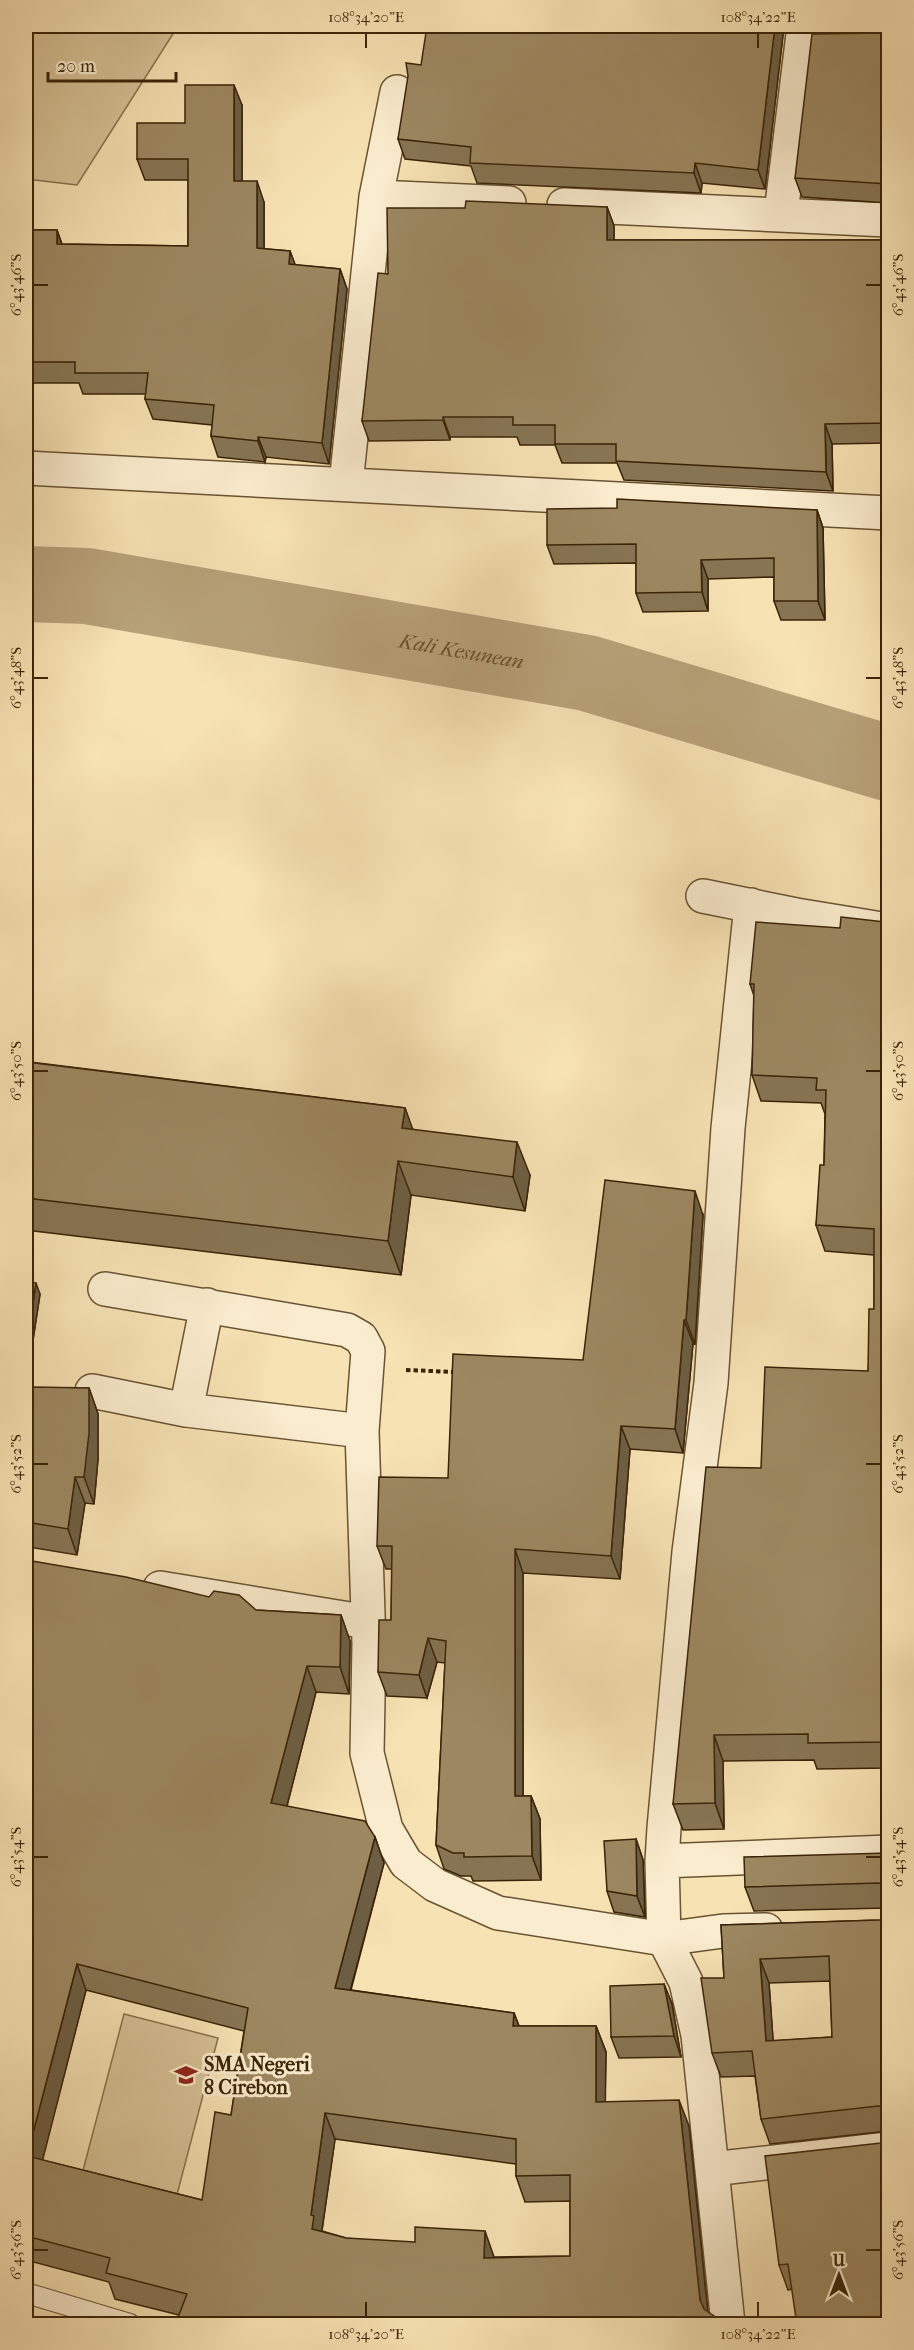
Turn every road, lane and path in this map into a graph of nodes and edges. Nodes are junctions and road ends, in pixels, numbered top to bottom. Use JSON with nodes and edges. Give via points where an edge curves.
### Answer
{"nodes":[{"id":1,"x":803,"y":30,"type":"edge"},
{"id":2,"x":835,"y":35,"type":"edge"},
{"id":3,"x":397,"y":92,"type":"dead end"},
{"id":4,"x":376,"y":197,"type":"junction"},
{"id":5,"x":781,"y":213,"type":"junction"},
{"id":6,"x":888,"y":220,"type":"edge"},
{"id":7,"x":26,"y":468,"type":"edge"},
{"id":8,"x":346,"y":484,"type":"junction"},
{"id":9,"x":888,"y":513,"type":"edge"},
{"id":10,"x":704,"y":896,"type":"dead end"},
{"id":11,"x":751,"y":904,"type":"junction"},
{"id":12,"x":888,"y":930,"type":"edge"},
{"id":13,"x":105,"y":1288,"type":"dead end"},
{"id":14,"x":207,"y":1305,"type":"junction"},
{"id":15,"x":365,"y":1368,"type":"junction"},
{"id":16,"x":461,"y":1373,"type":"edge"},
{"id":17,"x":92,"y":1391,"type":"edge"},
{"id":18,"x":186,"y":1410,"type":"junction"},
{"id":19,"x":362,"y":1431,"type":"junction"},
{"id":20,"x":132,"y":1583,"type":"edge"},
{"id":21,"x":368,"y":1622,"type":"junction"},
{"id":22,"x":888,"y":1852,"type":"edge"},
{"id":23,"x":662,"y":1862,"type":"junction"},
{"id":24,"x":794,"y":1929,"type":"edge"},
{"id":25,"x":664,"y":1939,"type":"junction"},
{"id":26,"x":888,"y":2149,"type":"edge"},
{"id":27,"x":712,"y":2169,"type":"junction"},
{"id":28,"x":26,"y":2294,"type":"edge"},
{"id":29,"x":130,"y":2325,"type":"edge"},
{"id":30,"x":728,"y":2325,"type":"edge"}],
"edges":[{"from":1,"to":2,"type":"street"},
{"from":1,"to":5,"type":"street"},
{"from":3,"to":4,"type":"street"},
{"from":4,"to":5,"type":"street"},
{"from":4,"to":8,"type":"street"},
{"from":5,"to":6,"type":"street"},
{"from":7,"to":8,"type":"street"},
{"from":8,"to":9,"type":"street"},
{"from":10,"to":11,"type":"street"},
{"from":11,"to":12,"type":"street"},
{"from":11,"to":23,"type":"street","via":[[729,1117],[711,1383],[689,1552]]},
{"from":13,"to":14,"type":"street"},
{"from":14,"to":15,"type":"street","via":[[347,1330],[361,1338],[368,1351]]},
{"from":14,"to":18,"type":"street"},
{"from":15,"to":16,"type":"path"},
{"from":15,"to":19,"type":"street"},
{"from":17,"to":18,"type":"street"},
{"from":18,"to":19,"type":"street"},
{"from":19,"to":21,"type":"street"},
{"from":20,"to":21,"type":"street"},
{"from":21,"to":25,"type":"street","via":[[367,1753],[386,1829],[406,1863],[435,1885],[498,1913]]},
{"from":22,"to":23,"type":"street"},
{"from":23,"to":25,"type":"street"},
{"from":24,"to":25,"type":"street","via":[[723,1931]]},
{"from":25,"to":27,"type":"street","via":[[686,1982],[698,2035]]},
{"from":26,"to":27,"type":"street"},
{"from":27,"to":30,"type":"street"},
{"from":28,"to":29,"type":"lane"}]}
